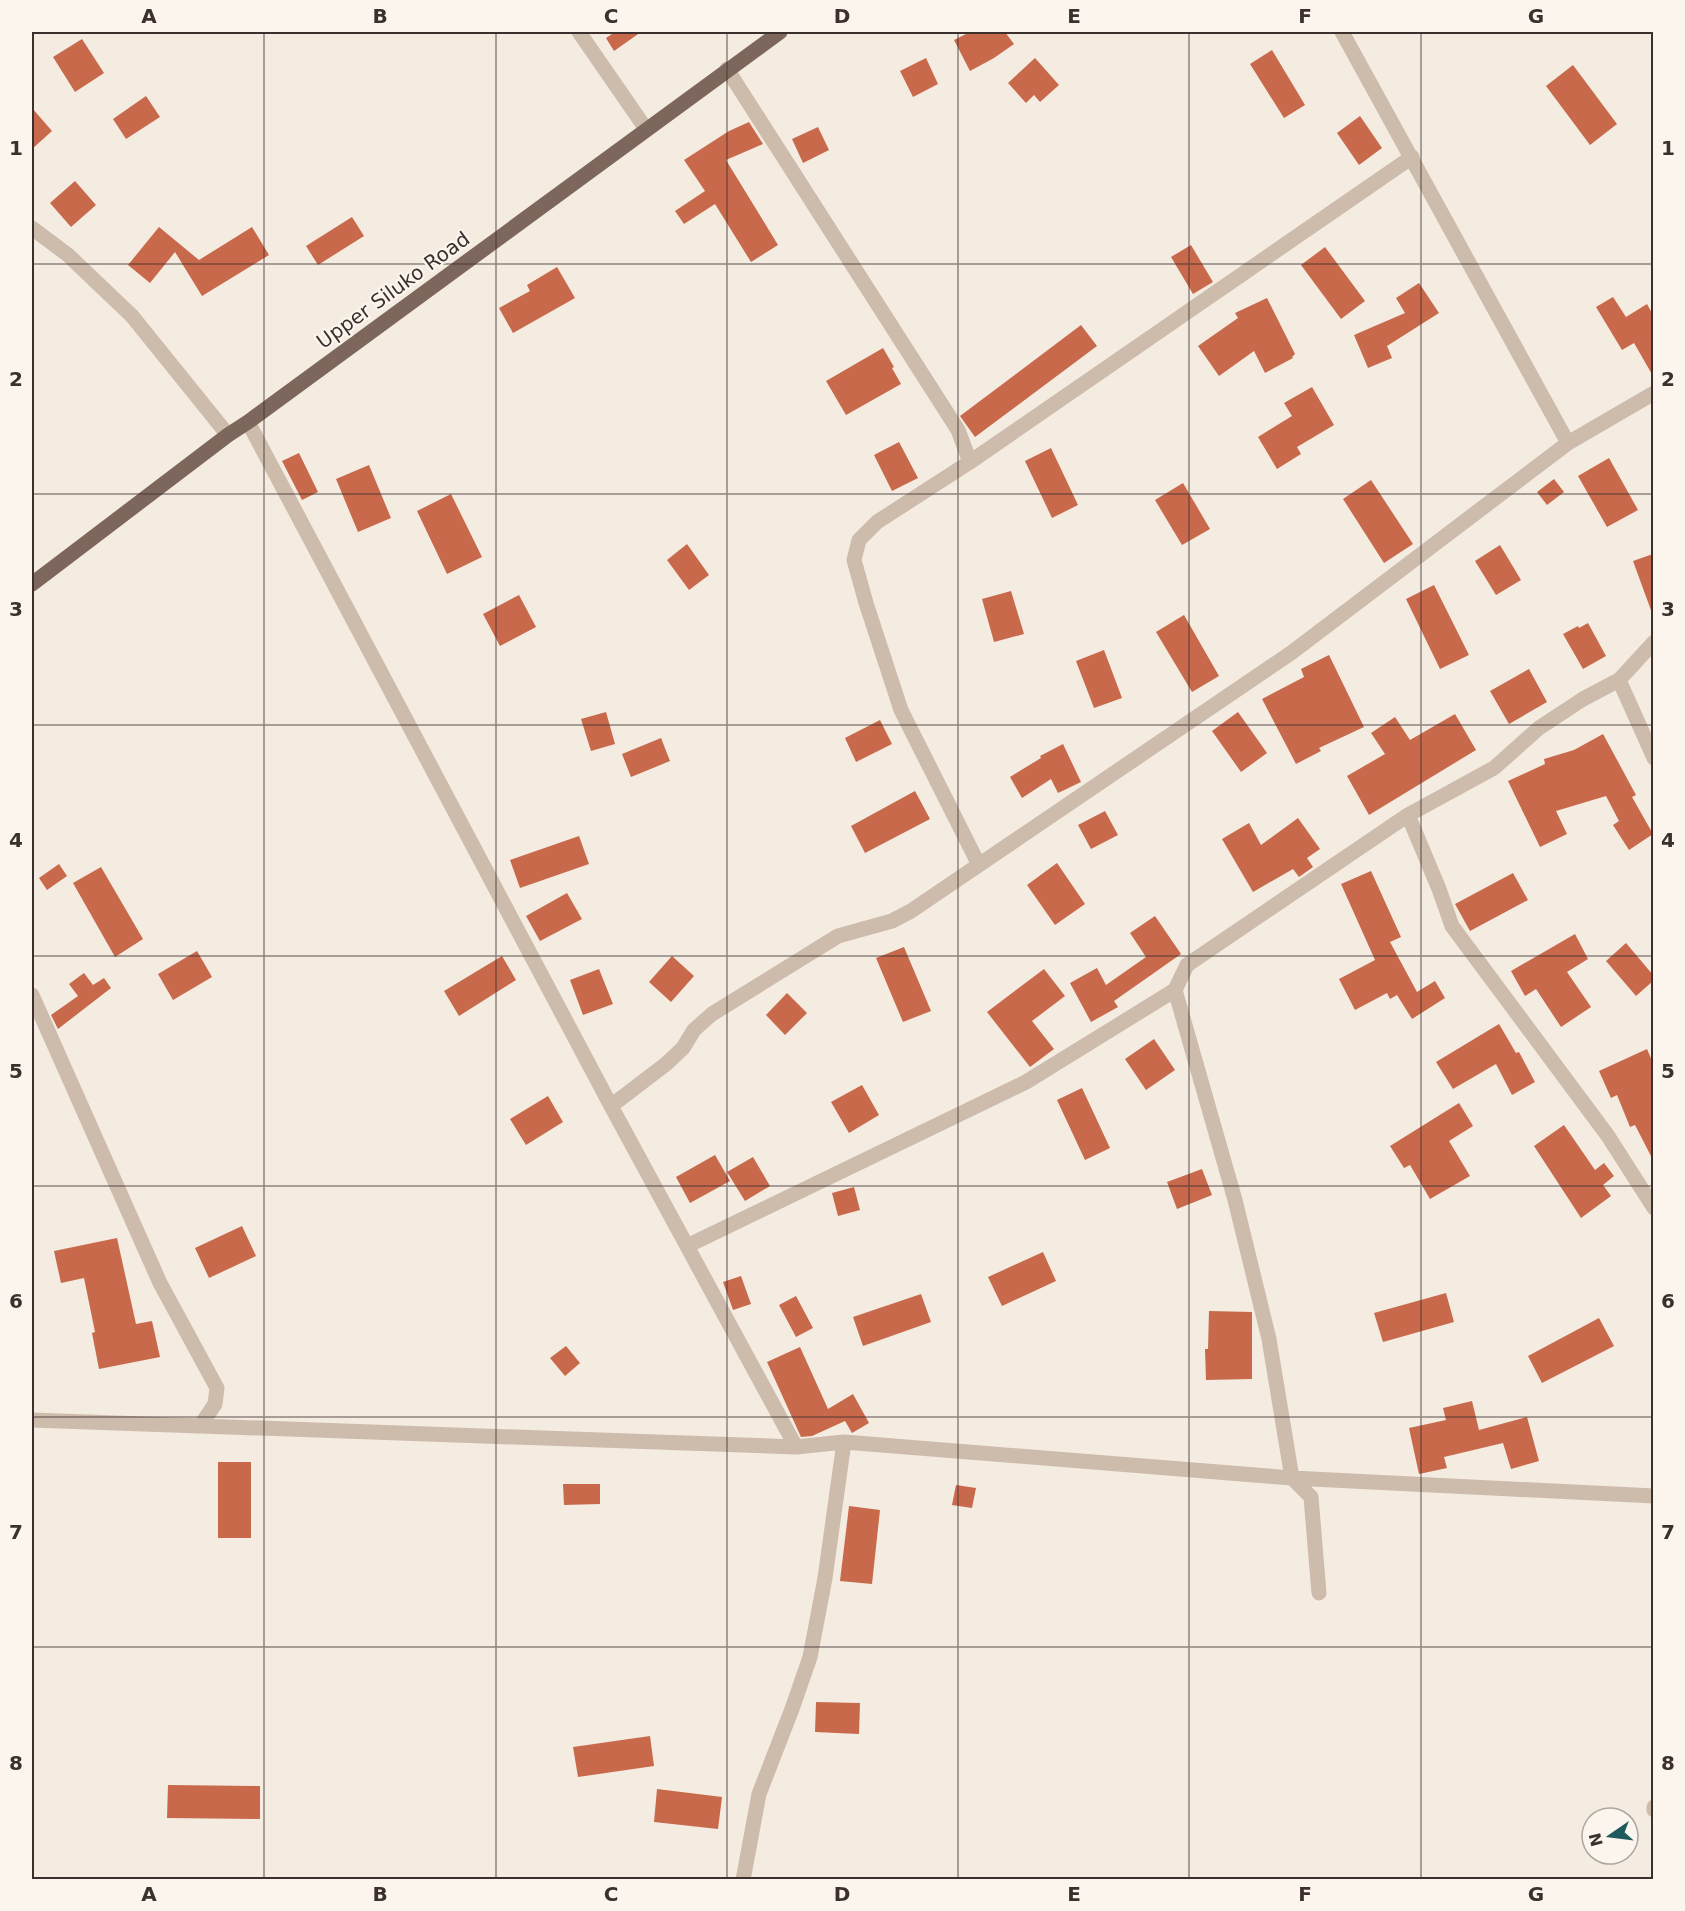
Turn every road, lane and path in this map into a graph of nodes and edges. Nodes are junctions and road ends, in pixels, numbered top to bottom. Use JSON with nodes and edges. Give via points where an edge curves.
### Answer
{"nodes":[{"id":1,"x":579,"y":32,"type":"edge"},
{"id":2,"x":780,"y":32,"type":"edge"},
{"id":3,"x":1342,"y":32,"type":"edge"},
{"id":4,"x":727,"y":69,"type":"junction"},
{"id":5,"x":646,"y":129,"type":"junction"},
{"id":6,"x":1412,"y":157,"type":"junction"},
{"id":7,"x":32,"y":228,"type":"edge"},
{"id":8,"x":1653,"y":393,"type":"edge"},
{"id":9,"x":248,"y":422,"type":"junction"},
{"id":10,"x":228,"y":435,"type":"junction"},
{"id":11,"x":1568,"y":443,"type":"junction"},
{"id":12,"x":970,"y":462,"type":"junction"},
{"id":13,"x":32,"y":584,"type":"edge"},
{"id":14,"x":1653,"y":642,"type":"edge"},
{"id":15,"x":1619,"y":680,"type":"junction"},
{"id":16,"x":1653,"y":758,"type":"edge"},
{"id":17,"x":1408,"y":815,"type":"junction"},
{"id":18,"x":979,"y":865,"type":"junction"},
{"id":19,"x":1175,"y":990,"type":"junction"},
{"id":20,"x":32,"y":995,"type":"edge"},
{"id":21,"x":611,"y":1106,"type":"junction"},
{"id":22,"x":1653,"y":1208,"type":"edge"},
{"id":23,"x":687,"y":1246,"type":"junction"},
{"id":24,"x":32,"y":1420,"type":"edge"},
{"id":25,"x":201,"y":1425,"type":"junction"},
{"id":26,"x":844,"y":1442,"type":"junction"},
{"id":27,"x":796,"y":1447,"type":"junction"},
{"id":28,"x":1292,"y":1478,"type":"junction"},
{"id":29,"x":1653,"y":1496,"type":"edge"},
{"id":30,"x":1319,"y":1593,"type":"dead end"},
{"id":31,"x":743,"y":1880,"type":"edge"}],
"edges":[{"from":1,"to":5,"type":"street"},
{"from":2,"to":4,"type":"main road","name":"Upper Siluko Road"},
{"from":3,"to":6,"type":"street"},
{"from":4,"to":5,"type":"main road","name":"Upper Siluko Road"},
{"from":4,"to":12,"type":"street","via":[[958,430]]},
{"from":5,"to":9,"type":"main road","name":"Upper Siluko Road"},
{"from":6,"to":11,"type":"street"},
{"from":6,"to":12,"type":"street"},
{"from":7,"to":10,"type":"street","via":[[68,255],[132,316]]},
{"from":8,"to":11,"type":"street"},
{"from":9,"to":10,"type":"main road","name":"Upper Siluko Road"},
{"from":9,"to":21,"type":"street"},
{"from":10,"to":13,"type":"main road","name":"Upper Siluko Road"},
{"from":11,"to":18,"type":"street","via":[[1292,653]]},
{"from":12,"to":18,"type":"street","via":[[877,522],[859,540],[854,560],[902,710]]},
{"from":14,"to":15,"type":"street"},
{"from":15,"to":16,"type":"street"},
{"from":15,"to":17,"type":"street","via":[[1539,728],[1494,768]]},
{"from":17,"to":19,"type":"street","via":[[1187,965]]},
{"from":17,"to":22,"type":"street","via":[[1452,926],[1608,1136]]},
{"from":18,"to":21,"type":"street","via":[[911,911],[892,921],[838,936],[712,1014],[666,1065]]},
{"from":19,"to":23,"type":"street","via":[[1026,1082]]},
{"from":19,"to":28,"type":"street","via":[[1235,1200],[1269,1339]]},
{"from":20,"to":25,"type":"street","via":[[160,1283],[217,1388],[215,1404]]},
{"from":21,"to":23,"type":"street"},
{"from":23,"to":27,"type":"street"},
{"from":24,"to":25,"type":"street"},
{"from":25,"to":27,"type":"street"},
{"from":26,"to":27,"type":"street"},
{"from":26,"to":28,"type":"street"},
{"from":26,"to":31,"type":"street","via":[[810,1657],[759,1794]]},
{"from":28,"to":29,"type":"street"},
{"from":28,"to":30,"type":"street","via":[[1311,1497]]}]}
